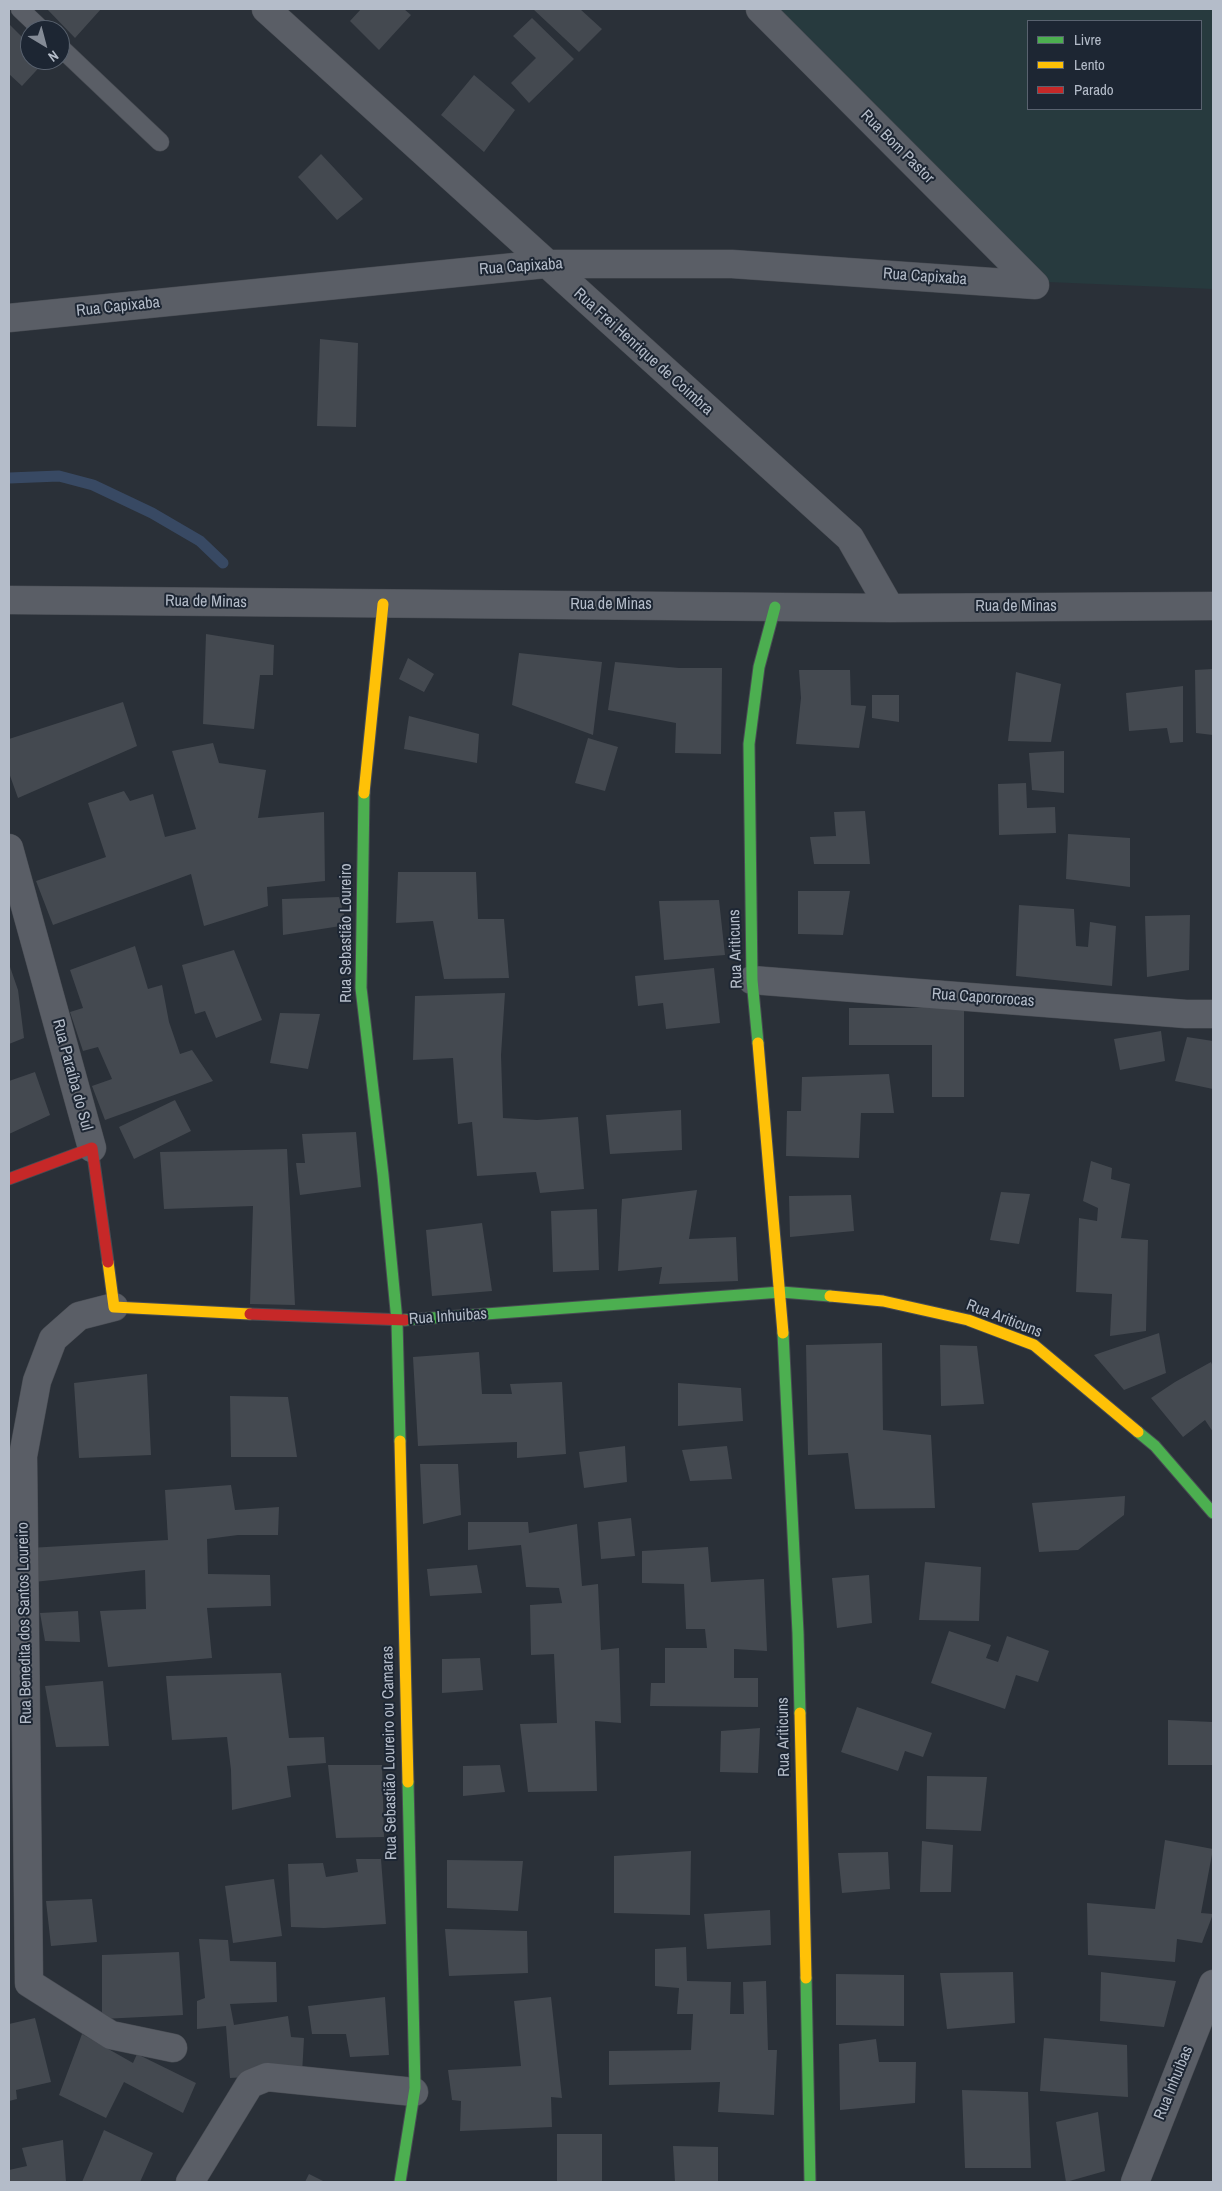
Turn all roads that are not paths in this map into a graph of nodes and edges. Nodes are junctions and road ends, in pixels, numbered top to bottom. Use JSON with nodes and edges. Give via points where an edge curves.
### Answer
{"nodes":[{"id":1,"x":20,"y":9,"type":"edge"},
{"id":2,"x":266,"y":9,"type":"edge"},
{"id":3,"x":760,"y":9,"type":"edge"},
{"id":4,"x":32,"y":20,"type":"edge"},
{"id":5,"x":70,"y":56,"type":"edge"},
{"id":6,"x":160,"y":142,"type":"dead end"},
{"id":7,"x":545,"y":264,"type":"junction"},
{"id":8,"x":1035,"y":285,"type":"joint"},
{"id":9,"x":9,"y":318,"type":"edge"},
{"id":10,"x":9,"y":600,"type":"edge"},
{"id":11,"x":383,"y":604,"type":"junction"},
{"id":12,"x":775,"y":606,"type":"junction"},
{"id":13,"x":1213,"y":606,"type":"edge"},
{"id":14,"x":890,"y":608,"type":"junction"},
{"id":15,"x":9,"y":848,"type":"edge"},
{"id":16,"x":752,"y":980,"type":"junction"},
{"id":17,"x":1213,"y":1014,"type":"edge"},
{"id":18,"x":92,"y":1148,"type":"junction"},
{"id":19,"x":9,"y":1179,"type":"edge"},
{"id":20,"x":782,"y":1292,"type":"junction"},
{"id":21,"x":114,"y":1307,"type":"junction"},
{"id":22,"x":397,"y":1321,"type":"junction"},
{"id":23,"x":1213,"y":1513,"type":"edge"},
{"id":24,"x":1213,"y":1984,"type":"edge"},
{"id":25,"x":173,"y":2048,"type":"dead end"},
{"id":26,"x":414,"y":2092,"type":"junction"},
{"id":27,"x":190,"y":2182,"type":"edge"},
{"id":28,"x":400,"y":2182,"type":"edge"},
{"id":29,"x":810,"y":2182,"type":"edge"},
{"id":30,"x":1135,"y":2182,"type":"edge"}],
"edges":[{"from":1,"to":4,"type":"lane"},
{"from":2,"to":7,"type":"street","name":"Rua Frei Henrique de Coimbra"},
{"from":3,"to":8,"type":"street","name":"Rua Bom Pastor"},
{"from":5,"to":6,"type":"lane"},
{"from":7,"to":8,"type":"street","name":"Rua Capixaba","via":[[732,264]]},
{"from":7,"to":9,"type":"street","name":"Rua Capixaba"},
{"from":7,"to":14,"type":"street","name":"Rua Frei Henrique de Coimbra","via":[[850,538]]},
{"from":10,"to":11,"type":"street","name":"Rua de Minas"},
{"from":11,"to":12,"type":"street","name":"Rua de Minas"},
{"from":11,"to":22,"type":"street","name":"Rua Sebastião Loureiro","via":[[364,794],[361,988]]},
{"from":12,"to":14,"type":"street","name":"Rua de Minas"},
{"from":12,"to":16,"type":"street","name":"Rua Ariticuns","via":[[759,667],[749,744]]},
{"from":13,"to":14,"type":"street","name":"Rua de Minas"},
{"from":15,"to":18,"type":"street","name":"Rua Paraíba do Sul"},
{"from":16,"to":17,"type":"street","name":"Rua Capororocas"},
{"from":16,"to":20,"type":"street","name":"Rua Ariticuns"},
{"from":18,"to":19,"type":"street"},
{"from":18,"to":21,"type":"street","name":"Rua Paraíba do Sul"},
{"from":20,"to":22,"type":"street","name":"Rua Inhuibas"},
{"from":20,"to":23,"type":"street","name":"Rua Ariticuns","via":[[883,1301],[968,1320],[1034,1345],[1155,1446]]},
{"from":20,"to":29,"type":"street","name":"Rua Ariticuns","via":[[798,1633]]},
{"from":21,"to":22,"type":"street","name":"Rua Inhuibas"},
{"from":21,"to":25,"type":"street","name":"Rua Benedita dos Santos Loureiro","via":[[79,1316],[53,1339],[37,1381],[23,1456],[29,1983],[111,2035]]},
{"from":22,"to":26,"type":"street","name":"Rua Sebastião Loureiro ou Camaras"},
{"from":24,"to":30,"type":"street","name":"Rua Inhuibas"},
{"from":26,"to":27,"type":"street","via":[[267,2078],[250,2084]]},
{"from":26,"to":28,"type":"street","name":"Rua Sebastião Loureiro ou Camaras"}]}
